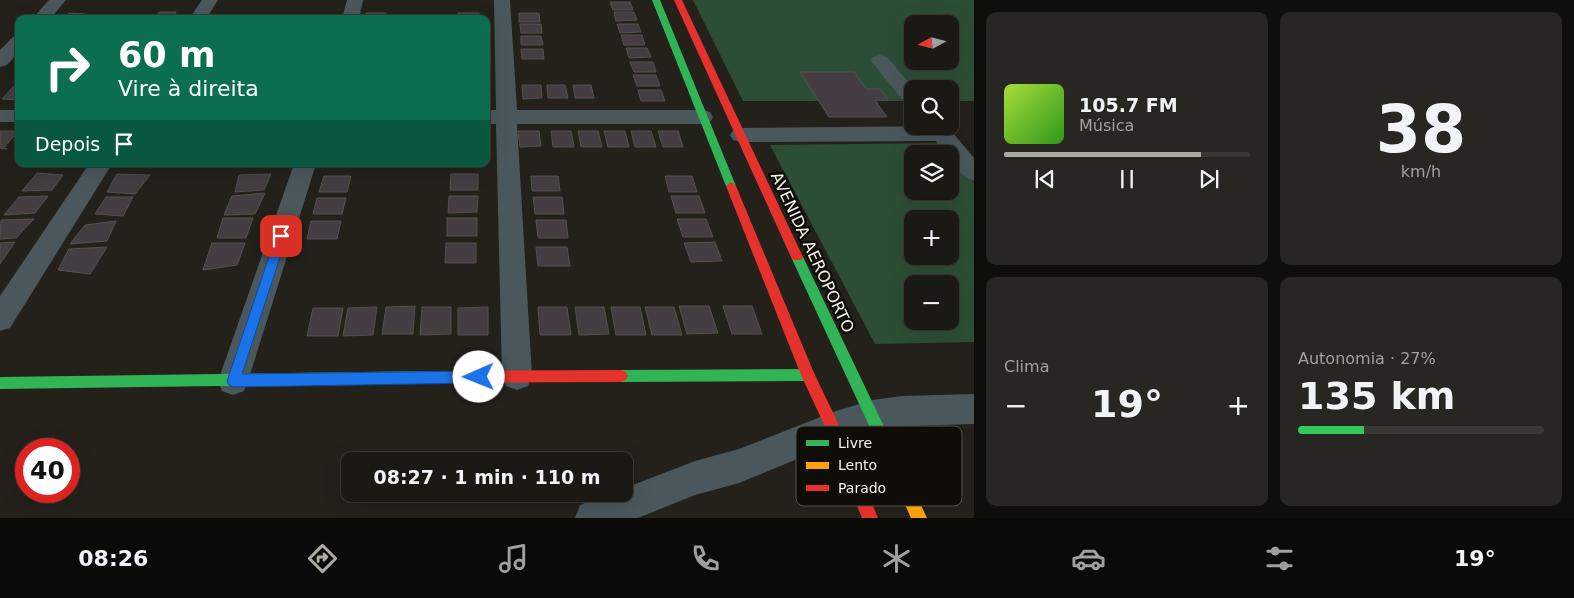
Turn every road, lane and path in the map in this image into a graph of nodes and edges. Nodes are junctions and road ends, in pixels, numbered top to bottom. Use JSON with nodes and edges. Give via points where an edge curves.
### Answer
{"nodes":[{"id":1,"x":58,"y":0,"type":"edge"},
{"id":2,"x":210,"y":0,"type":"edge"},
{"id":3,"x":355,"y":0,"type":"edge"},
{"id":4,"x":502,"y":0,"type":"edge"},
{"id":5,"x":656,"y":0,"type":"edge"},
{"id":6,"x":678,"y":0,"type":"edge"},
{"id":7,"x":44,"y":15,"type":"edge"},
{"id":8,"x":200,"y":15,"type":"edge"},
{"id":9,"x":351,"y":15,"type":"edge"},
{"id":10,"x":15,"y":45,"type":"edge"},
{"id":11,"x":0,"y":61,"type":"edge"},
{"id":12,"x":880,"y":61,"type":"dead end"},
{"id":13,"x":904,"y":90,"type":"edge"},
{"id":14,"x":0,"y":116,"type":"edge"},
{"id":15,"x":15,"y":116,"type":"edge"},
{"id":16,"x":496,"y":117,"type":"edge"},
{"id":17,"x":703,"y":117,"type":"junction"},
{"id":18,"x":904,"y":131,"type":"edge"},
{"id":19,"x":741,"y":135,"type":"junction"},
{"id":20,"x":942,"y":135,"type":"edge"},
{"id":21,"x":99,"y":167,"type":"edge"},
{"id":22,"x":304,"y":167,"type":"edge"},
{"id":23,"x":974,"y":173,"type":"edge"},
{"id":24,"x":0,"y":319,"type":"edge"},
{"id":25,"x":808,"y":375,"type":"junction"},
{"id":26,"x":517,"y":376,"type":"junction"},
{"id":27,"x":233,"y":381,"type":"junction"},
{"id":28,"x":0,"y":384,"type":"edge"},
{"id":29,"x":974,"y":409,"type":"edge"},
{"id":30,"x":872,"y":416,"type":"junction"},
{"id":31,"x":833,"y":426,"type":"edge"},
{"id":32,"x":840,"y":426,"type":"edge"},
{"id":33,"x":877,"y":426,"type":"edge"},
{"id":34,"x":796,"y":443,"type":"edge"},
{"id":35,"x":865,"y":506,"type":"edge"},
{"id":36,"x":913,"y":506,"type":"edge"},
{"id":37,"x":593,"y":518,"type":"edge"},
{"id":38,"x":870,"y":518,"type":"edge"},
{"id":39,"x":919,"y":518,"type":"edge"}],
"edges":[{"from":1,"to":7,"type":"street"},
{"from":2,"to":8,"type":"street"},
{"from":3,"to":9,"type":"street"},
{"from":4,"to":16,"type":"street"},
{"from":5,"to":17,"type":"street"},
{"from":6,"to":19,"type":"street","name":"AVENIDA AEROPORTO"},
{"from":10,"to":11,"type":"street"},
{"from":12,"to":13,"type":"street"},
{"from":14,"to":15,"type":"street"},
{"from":16,"to":17,"type":"street"},
{"from":16,"to":26,"type":"street"},
{"from":17,"to":25,"type":"street"},
{"from":18,"to":19,"type":"street"},
{"from":19,"to":30,"type":"street","name":"AVENIDA AEROPORTO"},
{"from":20,"to":23,"type":"street"},
{"from":21,"to":24,"type":"street"},
{"from":22,"to":27,"type":"street"},
{"from":25,"to":26,"type":"street"},
{"from":25,"to":31,"type":"street"},
{"from":26,"to":27,"type":"street"},
{"from":27,"to":28,"type":"street"},
{"from":29,"to":30,"type":"street","via":[[902,411]]},
{"from":30,"to":32,"type":"street"},
{"from":30,"to":33,"type":"street","name":"AVENIDA AEROPORTO"},
{"from":34,"to":37,"type":"street"},
{"from":35,"to":38,"type":"street"},
{"from":36,"to":39,"type":"street","name":"AVENIDA AEROPORTO"}]}
